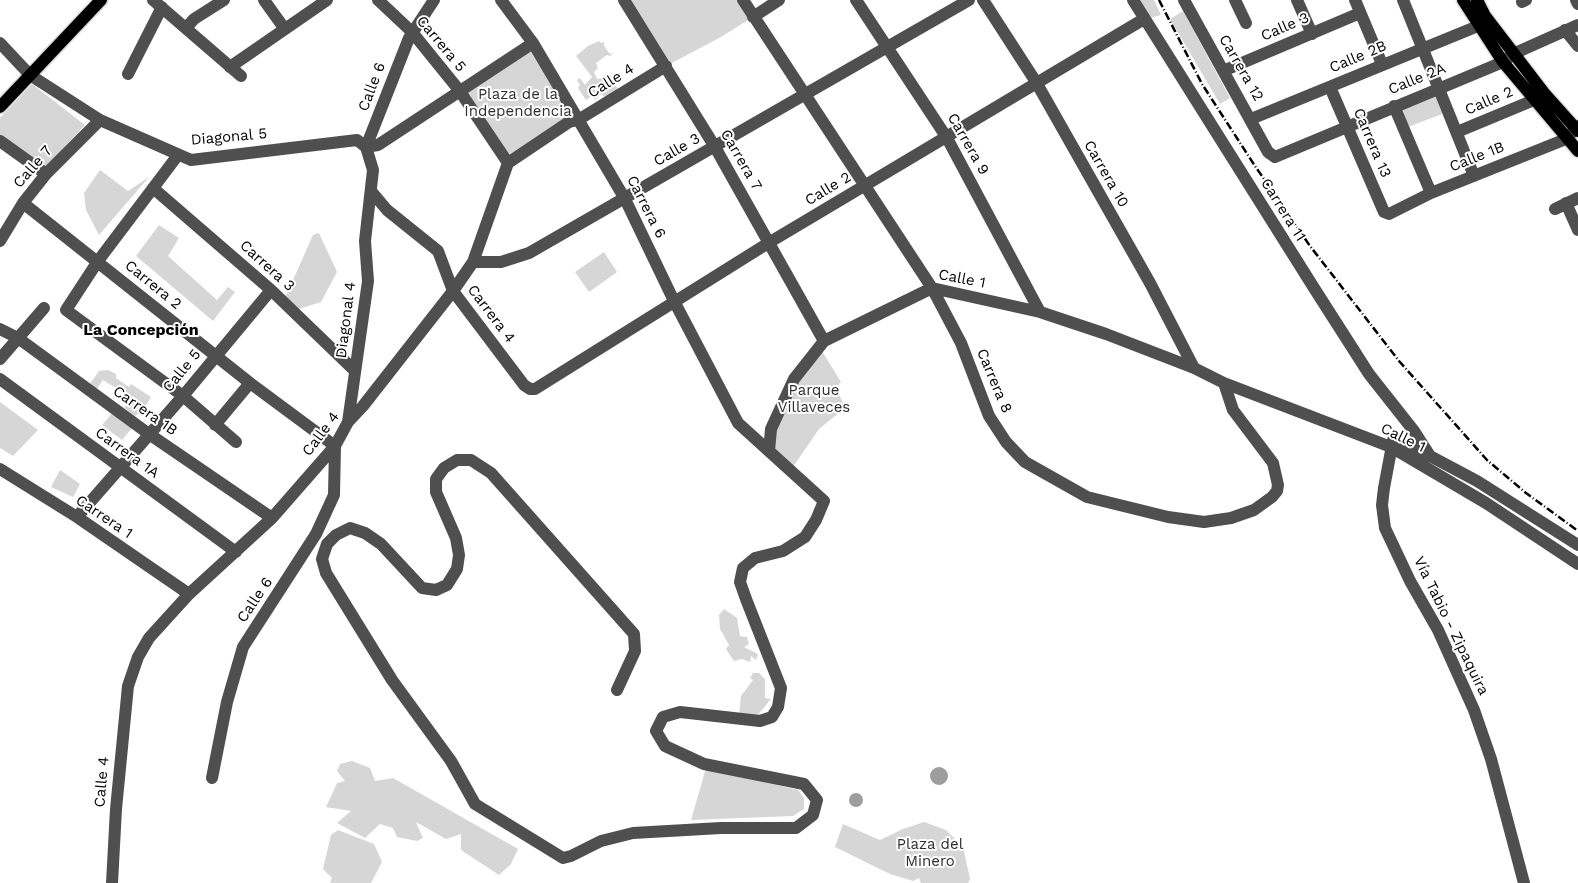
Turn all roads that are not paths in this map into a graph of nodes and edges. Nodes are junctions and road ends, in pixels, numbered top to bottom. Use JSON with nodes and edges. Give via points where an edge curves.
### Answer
{"nodes":[{"id":1,"x":101,"y":0,"type":"edge"},
{"id":2,"x":224,"y":0,"type":"edge"},
{"id":3,"x":264,"y":0,"type":"edge"},
{"id":4,"x":327,"y":0,"type":"edge"},
{"id":5,"x":378,"y":0,"type":"edge"},
{"id":6,"x":434,"y":0,"type":"edge"},
{"id":7,"x":501,"y":0,"type":"edge"},
{"id":8,"x":624,"y":0,"type":"edge"},
{"id":9,"x":743,"y":0,"type":"edge"},
{"id":10,"x":778,"y":0,"type":"edge"},
{"id":11,"x":856,"y":0,"type":"edge"},
{"id":12,"x":970,"y":0,"type":"edge"},
{"id":13,"x":983,"y":0,"type":"edge"},
{"id":14,"x":1133,"y":0,"type":"edge"},
{"id":15,"x":1235,"y":0,"type":"edge"},
{"id":16,"x":1297,"y":0,"type":"edge"},
{"id":17,"x":1355,"y":0,"type":"edge"},
{"id":18,"x":1403,"y":0,"type":"edge"},
{"id":19,"x":1464,"y":0,"type":"edge"},
{"id":20,"x":1476,"y":0,"type":"edge"},
{"id":21,"x":1576,"y":0,"type":"edge"},
{"id":22,"x":1188,"y":1,"type":"edge"},
{"id":23,"x":158,"y":4,"type":"edge"},
{"id":24,"x":1578,"y":4,"type":"edge"},
{"id":25,"x":1360,"y":12,"type":"junction"},
{"id":26,"x":753,"y":17,"type":"junction"},
{"id":27,"x":1144,"y":19,"type":"junction"},
{"id":28,"x":1246,"y":23,"type":"dead end"},
{"id":29,"x":1578,"y":24,"type":"edge"},
{"id":30,"x":1478,"y":26,"type":"junction"},
{"id":31,"x":186,"y":28,"type":"junction"},
{"id":32,"x":284,"y":28,"type":"junction"},
{"id":33,"x":1565,"y":30,"type":"junction"},
{"id":34,"x":412,"y":32,"type":"junction"},
{"id":35,"x":1312,"y":34,"type":"junction"},
{"id":36,"x":0,"y":43,"type":"edge"},
{"id":37,"x":533,"y":43,"type":"junction"},
{"id":38,"x":887,"y":46,"type":"junction"},
{"id":39,"x":1578,"y":46,"type":"edge"},
{"id":40,"x":1422,"y":48,"type":"junction"},
{"id":41,"x":1508,"y":58,"type":"junction"},
{"id":42,"x":1382,"y":64,"type":"junction"},
{"id":43,"x":666,"y":66,"type":"junction"},
{"id":44,"x":230,"y":67,"type":"junction"},
{"id":45,"x":1222,"y":71,"type":"junction"},
{"id":46,"x":128,"y":74,"type":"dead end"},
{"id":47,"x":30,"y":75,"type":"junction"},
{"id":48,"x":241,"y":76,"type":"dead end"},
{"id":49,"x":1036,"y":82,"type":"junction"},
{"id":50,"x":1330,"y":87,"type":"junction"},
{"id":51,"x":1438,"y":89,"type":"junction"},
{"id":52,"x":459,"y":90,"type":"junction"},
{"id":53,"x":807,"y":95,"type":"junction"},
{"id":54,"x":1534,"y":100,"type":"junction"},
{"id":55,"x":1394,"y":106,"type":"junction"},
{"id":56,"x":0,"y":107,"type":"edge"},
{"id":57,"x":1252,"y":119,"type":"junction"},
{"id":58,"x":100,"y":120,"type":"junction"},
{"id":59,"x":578,"y":120,"type":"junction"},
{"id":60,"x":1348,"y":126,"type":"junction"},
{"id":61,"x":1577,"y":128,"type":"edge"},
{"id":62,"x":1457,"y":132,"type":"junction"},
{"id":63,"x":947,"y":138,"type":"junction"},
{"id":64,"x":1566,"y":139,"type":"junction"},
{"id":65,"x":0,"y":140,"type":"edge"},
{"id":66,"x":366,"y":147,"type":"junction"},
{"id":67,"x":715,"y":147,"type":"junction"},
{"id":68,"x":1578,"y":151,"type":"edge"},
{"id":69,"x":1268,"y":152,"type":"joint"},
{"id":70,"x":178,"y":155,"type":"junction"},
{"id":71,"x":508,"y":163,"type":"junction"},
{"id":72,"x":46,"y":174,"type":"junction"},
{"id":73,"x":1474,"y":176,"type":"junction"},
{"id":74,"x":864,"y":186,"type":"junction"},
{"id":75,"x":153,"y":188,"type":"junction"},
{"id":76,"x":371,"y":191,"type":"junction"},
{"id":77,"x":1432,"y":193,"type":"junction"},
{"id":78,"x":626,"y":199,"type":"junction"},
{"id":79,"x":23,"y":203,"type":"junction"},
{"id":80,"x":1567,"y":203,"type":"edge"},
{"id":81,"x":1384,"y":212,"type":"joint"},
{"id":82,"x":1578,"y":230,"type":"edge"},
{"id":83,"x":0,"y":241,"type":"edge"},
{"id":84,"x":770,"y":242,"type":"junction"},
{"id":85,"x":98,"y":261,"type":"junction"},
{"id":86,"x":472,"y":262,"type":"junction"},
{"id":87,"x":932,"y":288,"type":"junction"},
{"id":88,"x":271,"y":290,"type":"junction"},
{"id":89,"x":453,"y":291,"type":"junction"},
{"id":90,"x":674,"y":301,"type":"junction"},
{"id":91,"x":44,"y":308,"type":"dead end"},
{"id":92,"x":1040,"y":312,"type":"junction"},
{"id":93,"x":0,"y":329,"type":"edge"},
{"id":94,"x":18,"y":338,"type":"junction"},
{"id":95,"x":824,"y":341,"type":"junction"},
{"id":96,"x":216,"y":355,"type":"junction"},
{"id":97,"x":0,"y":359,"type":"edge"},
{"id":98,"x":1196,"y":369,"type":"junction"},
{"id":99,"x":356,"y":371,"type":"junction"},
{"id":100,"x":0,"y":379,"type":"edge"},
{"id":101,"x":250,"y":383,"type":"junction"},
{"id":102,"x":1224,"y":383,"type":"junction"},
{"id":103,"x":530,"y":390,"type":"joint"},
{"id":104,"x":183,"y":396,"type":"junction"},
{"id":105,"x":348,"y":422,"type":"junction"},
{"id":106,"x":215,"y":425,"type":"junction"},
{"id":107,"x":772,"y":429,"type":"junction"},
{"id":108,"x":1414,"y":431,"type":"junction"},
{"id":109,"x":149,"y":434,"type":"junction"},
{"id":110,"x":750,"y":434,"type":"junction"},
{"id":111,"x":236,"y":442,"type":"dead end"},
{"id":112,"x":335,"y":446,"type":"junction"},
{"id":113,"x":1399,"y":447,"type":"junction"},
{"id":114,"x":768,"y":451,"type":"junction"},
{"id":115,"x":1425,"y":460,"type":"junction"},
{"id":116,"x":0,"y":469,"type":"edge"},
{"id":117,"x":120,"y":469,"type":"junction"},
{"id":118,"x":77,"y":517,"type":"junction"},
{"id":119,"x":272,"y":518,"type":"junction"},
{"id":120,"x":1578,"y":545,"type":"edge"},
{"id":121,"x":236,"y":552,"type":"junction"},
{"id":122,"x":1578,"y":564,"type":"edge"},
{"id":123,"x":189,"y":594,"type":"junction"},
{"id":124,"x":617,"y":690,"type":"dead end"},
{"id":125,"x":212,"y":778,"type":"dead end"},
{"id":126,"x":112,"y":883,"type":"edge"},
{"id":127,"x":1524,"y":883,"type":"edge"}],
"edges":[{"from":1,"to":47,"type":"main road"},
{"from":2,"to":31,"type":"street"},
{"from":3,"to":32,"type":"street"},
{"from":4,"to":32,"type":"street"},
{"from":5,"to":34,"type":"street","name":"Carrera 5"},
{"from":6,"to":34,"type":"street","name":"Calle 6"},
{"from":7,"to":37,"type":"street","name":"Carrera 6"},
{"from":8,"to":43,"type":"street","name":"Carrera 7"},
{"from":9,"to":26,"type":"street","name":"Carrera 8"},
{"from":10,"to":26,"type":"street"},
{"from":11,"to":38,"type":"street","name":"Carrera 9"},
{"from":12,"to":38,"type":"street","name":"Calle 3"},
{"from":13,"to":49,"type":"street","name":"Carrera 10"},
{"from":14,"to":27,"type":"street","name":"Carrera 11"},
{"from":15,"to":28,"type":"street"},
{"from":16,"to":35,"type":"street"},
{"from":17,"to":25,"type":"street"},
{"from":18,"to":40,"type":"street"},
{"from":19,"to":30,"type":"main road"},
{"from":20,"to":41,"type":"main road"},
{"from":21,"to":24,"type":"street"},
{"from":22,"to":45,"type":"street","name":"Carrera 12"},
{"from":23,"to":31,"type":"street"},
{"from":23,"to":46,"type":"street"},
{"from":25,"to":35,"type":"street","name":"Calle 3"},
{"from":25,"to":42,"type":"street"},
{"from":26,"to":53,"type":"street","name":"Carrera 8"},
{"from":27,"to":49,"type":"street","name":"Calle 2"},
{"from":27,"to":108,"type":"street","name":"Carrera 11","via":[[1359,358]]},
{"from":29,"to":33,"type":"street","name":"Calle 2A"},
{"from":30,"to":40,"type":"street","name":"Calle 2B"},
{"from":30,"to":41,"type":"main road"},
{"from":31,"to":44,"type":"street"},
{"from":32,"to":44,"type":"street"},
{"from":33,"to":39,"type":"street"},
{"from":33,"to":41,"type":"street","name":"Calle 2A"},
{"from":34,"to":52,"type":"street","name":"Carrera 5"},
{"from":34,"to":66,"type":"street","name":"Calle 6"},
{"from":35,"to":45,"type":"street","name":"Calle 3"},
{"from":36,"to":47,"type":"street"},
{"from":37,"to":52,"type":"street"},
{"from":37,"to":59,"type":"street","name":"Carrera 6"},
{"from":38,"to":53,"type":"street","name":"Calle 3"},
{"from":38,"to":63,"type":"street","name":"Carrera 9"},
{"from":40,"to":42,"type":"street","name":"Calle 2B"},
{"from":40,"to":51,"type":"street"},
{"from":41,"to":51,"type":"street","name":"Calle 2A"},
{"from":41,"to":54,"type":"main road"},
{"from":41,"to":61,"type":"main road"},
{"from":42,"to":50,"type":"street","name":"Calle 2B"},
{"from":43,"to":59,"type":"street","name":"Calle 4"},
{"from":43,"to":67,"type":"street","name":"Carrera 7"},
{"from":44,"to":48,"type":"street"},
{"from":45,"to":57,"type":"street","name":"Carrera 12"},
{"from":47,"to":56,"type":"main road"},
{"from":47,"to":58,"type":"street"},
{"from":49,"to":63,"type":"street","name":"Calle 2"},
{"from":49,"to":98,"type":"street","name":"Carrera 10"},
{"from":50,"to":57,"type":"street","name":"Calle 2B"},
{"from":50,"to":60,"type":"street","name":"Carrera 13"},
{"from":51,"to":55,"type":"street","name":"Calle 2A"},
{"from":51,"to":62,"type":"street"},
{"from":52,"to":66,"type":"street","via":[[378,145]]},
{"from":52,"to":71,"type":"street","name":"Carrera 5"},
{"from":53,"to":67,"type":"street","name":"Calle 3"},
{"from":53,"to":74,"type":"street","name":"Carrera 8"},
{"from":54,"to":62,"type":"street","name":"Calle 2"},
{"from":54,"to":64,"type":"main road"},
{"from":55,"to":60,"type":"street","name":"Calle 2A"},
{"from":55,"to":77,"type":"street"},
{"from":57,"to":69,"type":"street","name":"Carrera 12"},
{"from":58,"to":70,"type":"street","name":"Diagonal 5"},
{"from":58,"to":72,"type":"street","name":"Calle 7"},
{"from":59,"to":71,"type":"street","name":"Calle 4","via":[[569,122]]},
{"from":59,"to":78,"type":"street","name":"Carrera 6"},
{"from":60,"to":69,"type":"street","name":"Calle 2A","via":[[1275,157]]},
{"from":60,"to":81,"type":"street","name":"Carrera 13"},
{"from":61,"to":64,"type":"street","name":"Calle 1B"},
{"from":62,"to":73,"type":"street"},
{"from":63,"to":74,"type":"street","name":"Calle 2"},
{"from":63,"to":92,"type":"street","name":"Carrera 9"},
{"from":64,"to":68,"type":"main road"},
{"from":64,"to":73,"type":"street","name":"Calle 1B"},
{"from":65,"to":72,"type":"street"},
{"from":66,"to":70,"type":"street","name":"Diagonal 5","via":[[357,140],[191,160]]},
{"from":66,"to":76,"type":"street","via":[[373,170]]},
{"from":67,"to":78,"type":"street","name":"Calle 3"},
{"from":67,"to":84,"type":"street","name":"Carrera 7"},
{"from":70,"to":75,"type":"street"},
{"from":71,"to":86,"type":"street","name":"Calle 4"},
{"from":72,"to":79,"type":"street","name":"Calle 7"},
{"from":73,"to":77,"type":"street","name":"Calle 1B"},
{"from":74,"to":84,"type":"street","name":"Calle 2"},
{"from":74,"to":87,"type":"street","name":"Carrera 8"},
{"from":75,"to":85,"type":"street"},
{"from":75,"to":88,"type":"street","name":"Carrera 3"},
{"from":76,"to":89,"type":"street","name":"Carrera 4","via":[[387,210],[438,251]]},
{"from":76,"to":99,"type":"street","name":"Diagonal 4","via":[[365,241],[368,281]]},
{"from":77,"to":81,"type":"street","name":"Calle 1B","via":[[1389,214]]},
{"from":78,"to":86,"type":"street","name":"Calle 3","via":[[529,253],[501,262]]},
{"from":78,"to":90,"type":"street","name":"Carrera 6"},
{"from":79,"to":83,"type":"street","name":"Calle 7"},
{"from":79,"to":85,"type":"street","name":"Carrera 2"},
{"from":80,"to":82,"type":"street"},
{"from":84,"to":90,"type":"street","name":"Calle 2"},
{"from":84,"to":95,"type":"street","name":"Carrera 7"},
{"from":85,"to":96,"type":"street","name":"Carrera 2"},
{"from":85,"to":104,"type":"street","via":[[66,310]]},
{"from":86,"to":89,"type":"street","name":"Calle 4"},
{"from":87,"to":92,"type":"street","name":"Calle 1"},
{"from":87,"to":95,"type":"street","name":"Calle 1"},
{"from":87,"to":102,"type":"street","name":"Carrera 8","via":[[961,343],[989,416],[1006,442],[1025,462],[1087,497],[1168,518],[1204,522],[1254,510],[1272,497],[1278,485],[1273,463],[1233,410]]},
{"from":88,"to":96,"type":"street","name":"Calle 5"},
{"from":88,"to":99,"type":"street","name":"Carrera 3"},
{"from":89,"to":103,"type":"street","name":"Carrera 4"},
{"from":89,"to":105,"type":"street","name":"Calle 4"},
{"from":90,"to":103,"type":"street","name":"Calle 2"},
{"from":90,"to":110,"type":"street","name":"Carrera 6","via":[[738,423]]},
{"from":91,"to":94,"type":"street"},
{"from":92,"to":98,"type":"street","name":"Calle 1"},
{"from":93,"to":94,"type":"street","name":"Carrera 1B"},
{"from":94,"to":97,"type":"street"},
{"from":94,"to":109,"type":"street","name":"Carrera 1B"},
{"from":95,"to":107,"type":"street","name":"Calle 1","via":[[794,379]]},
{"from":96,"to":101,"type":"street","name":"Carrera 2"},
{"from":96,"to":104,"type":"street","name":"Calle 5"},
{"from":98,"to":102,"type":"street","name":"Calle 1"},
{"from":98,"to":113,"type":"street","name":"Calle 1","via":[[1226,377]]},
{"from":99,"to":105,"type":"street","name":"Diagonal 4"},
{"from":100,"to":117,"type":"street","name":"Carrera 1A"},
{"from":101,"to":106,"type":"street"},
{"from":101,"to":112,"type":"street","name":"Carrera 2"},
{"from":102,"to":113,"type":"street","name":"Calle 1"},
{"from":104,"to":106,"type":"street"},
{"from":104,"to":109,"type":"street","name":"Calle 5"},
{"from":105,"to":112,"type":"street","name":"Calle 4"},
{"from":106,"to":111,"type":"street"},
{"from":107,"to":110,"type":"street"},
{"from":107,"to":114,"type":"street","name":"Calle 1"},
{"from":108,"to":113,"type":"street","via":[[1414,439]]},
{"from":108,"to":115,"type":"street","name":"Carrera 11"},
{"from":109,"to":117,"type":"street","name":"Calle 5"},
{"from":109,"to":119,"type":"street","name":"Carrera 1B"},
{"from":110,"to":114,"type":"street","name":"Carrera 6"},
{"from":112,"to":119,"type":"street","name":"Calle 4"},
{"from":112,"to":125,"type":"street","name":"Calle 6","via":[[334,495],[316,534],[243,647]]},
{"from":113,"to":115,"type":"street","name":"Calle 1"},
{"from":113,"to":127,"type":"street","name":"Vía Tabio - Zipaquira","via":[[1384,488],[1385,528],[1438,630],[1474,710]]},
{"from":114,"to":124,"type":"street","name":"Carrera 6","via":[[824,500],[805,537],[782,552],[754,558],[743,568],[740,582],[781,688],[778,707],[772,717],[760,722],[680,712],[663,716],[656,731],[665,746],[704,764],[804,784],[816,800],[813,815],[796,828],[633,833],[601,841],[563,858],[485,811],[475,804],[451,761],[392,680],[326,573],[322,558],[327,544],[350,528],[365,533],[381,544],[422,588],[436,590],[447,585],[457,569],[459,555],[456,538],[436,492],[436,479],[444,468],[457,460],[471,460],[492,473],[634,634],[635,651]]},
{"from":115,"to":120,"type":"street","name":"Calle 1","via":[[1477,480]]},
{"from":115,"to":122,"type":"street","name":"Calle 1"},
{"from":116,"to":118,"type":"street","name":"Carrera 1"},
{"from":117,"to":118,"type":"street","name":"Calle 5"},
{"from":117,"to":121,"type":"street","name":"Carrera 1A"},
{"from":118,"to":123,"type":"street","name":"Carrera 1"},
{"from":119,"to":121,"type":"street","name":"Calle 4"},
{"from":121,"to":123,"type":"street","name":"Calle 4"},
{"from":123,"to":126,"type":"street","name":"Calle 4","via":[[150,638],[132,671],[116,809]]}]}
